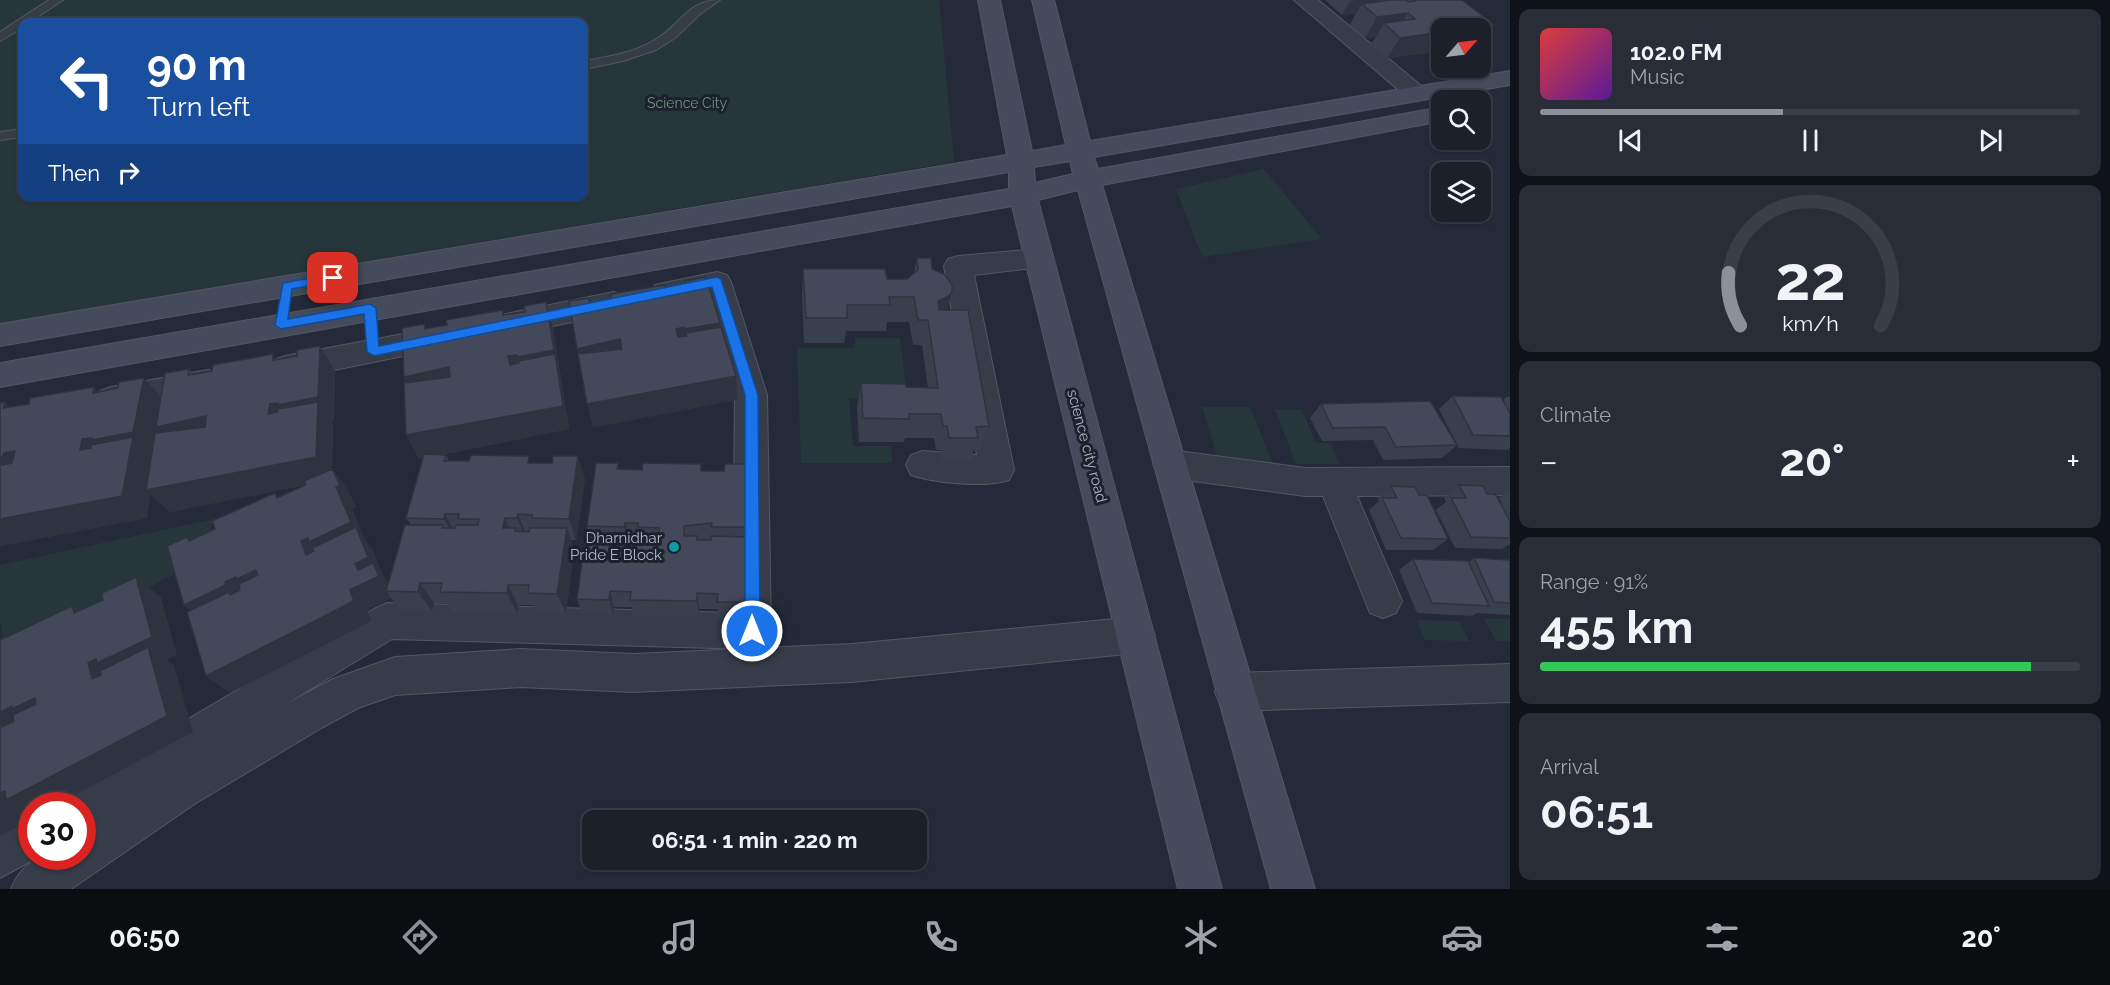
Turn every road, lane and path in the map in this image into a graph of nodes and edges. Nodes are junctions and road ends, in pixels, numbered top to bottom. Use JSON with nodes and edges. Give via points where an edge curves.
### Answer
{"nodes":[{"id":1,"x":57,"y":0,"type":"edge"},
{"id":2,"x":714,"y":0,"type":"edge"},
{"id":3,"x":988,"y":0,"type":"edge"},
{"id":4,"x":1043,"y":0,"type":"edge"},
{"id":5,"x":1305,"y":0,"type":"edge"},
{"id":6,"x":29,"y":18,"type":"edge"},
{"id":7,"x":18,"y":25,"type":"edge"},
{"id":8,"x":0,"y":37,"type":"edge"},
{"id":9,"x":588,"y":63,"type":"edge"},
{"id":10,"x":1510,"y":78,"type":"edge"},
{"id":11,"x":1417,"y":94,"type":"junction"},
{"id":12,"x":1431,"y":116,"type":"edge"},
{"id":13,"x":18,"y":133,"type":"edge"},
{"id":14,"x":0,"y":136,"type":"edge"},
{"id":15,"x":1022,"y":160,"type":"junction"},
{"id":16,"x":1084,"y":166,"type":"junction"},
{"id":17,"x":1023,"y":195,"type":"junction"},
{"id":18,"x":1038,"y":259,"type":"junction"},
{"id":19,"x":287,"y":286,"type":"junction"},
{"id":20,"x":359,"y":310,"type":"junction"},
{"id":21,"x":281,"y":325,"type":"junction"},
{"id":22,"x":0,"y":335,"type":"edge"},
{"id":23,"x":360,"y":354,"type":"junction"},
{"id":24,"x":0,"y":375,"type":"edge"},
{"id":25,"x":81,"y":406,"type":"edge"},
{"id":26,"x":1170,"y":464,"type":"junction"},
{"id":27,"x":922,"y":465,"type":"dead end"},
{"id":28,"x":1510,"y":481,"type":"edge"},
{"id":29,"x":1334,"y":482,"type":"junction"},
{"id":30,"x":1383,"y":601,"type":"dead end"},
{"id":31,"x":1136,"y":635,"type":"junction"},
{"id":32,"x":1510,"y":683,"type":"edge"},
{"id":33,"x":1235,"y":692,"type":"junction"},
{"id":34,"x":96,"y":798,"type":"edge"},
{"id":35,"x":18,"y":845,"type":"edge"},
{"id":36,"x":96,"y":846,"type":"edge"},
{"id":37,"x":0,"y":856,"type":"edge"},
{"id":38,"x":61,"y":870,"type":"edge"},
{"id":39,"x":33,"y":889,"type":"edge"},
{"id":40,"x":1200,"y":889,"type":"edge"},
{"id":41,"x":1293,"y":889,"type":"edge"}],
"edges":[{"from":1,"to":6,"type":"lane"},
{"from":2,"to":9,"type":"lane","via":[[696,9],[673,34],[653,47]]},
{"from":3,"to":15,"type":"street","name":"science city road"},
{"from":4,"to":16,"type":"street"},
{"from":5,"to":11,"type":"street"},
{"from":7,"to":8,"type":"lane"},
{"from":10,"to":11,"type":"street"},
{"from":11,"to":16,"type":"street"},
{"from":12,"to":16,"type":"street"},
{"from":13,"to":14,"type":"lane"},
{"from":15,"to":16,"type":"street"},
{"from":15,"to":17,"type":"street","name":"science city road"},
{"from":15,"to":19,"type":"street"},
{"from":16,"to":17,"type":"street"},
{"from":16,"to":26,"type":"street"},
{"from":17,"to":18,"type":"street","name":"science city road"},
{"from":17,"to":20,"type":"street"},
{"from":18,"to":27,"type":"street","via":[[958,266],[997,470]]},
{"from":18,"to":31,"type":"street","name":"science city road"},
{"from":19,"to":21,"type":"street"},
{"from":19,"to":22,"type":"street"},
{"from":20,"to":21,"type":"street"},
{"from":20,"to":23,"type":"street"},
{"from":21,"to":24,"type":"street"},
{"from":23,"to":25,"type":"street"},
{"from":23,"to":34,"type":"street","via":[[717,282],[751,395],[752,631],[387,621]]},
{"from":26,"to":29,"type":"street","via":[[1287,480]]},
{"from":26,"to":33,"type":"street"},
{"from":28,"to":29,"type":"street"},
{"from":29,"to":30,"type":"street"},
{"from":31,"to":36,"type":"street","via":[[852,663],[633,673],[521,668],[395,676],[347,693],[309,713],[181,788]]},
{"from":31,"to":40,"type":"street","name":"science city road"},
{"from":32,"to":33,"type":"street"},
{"from":33,"to":41,"type":"street"},
{"from":35,"to":37,"type":"street"},
{"from":38,"to":39,"type":"street"}]}
